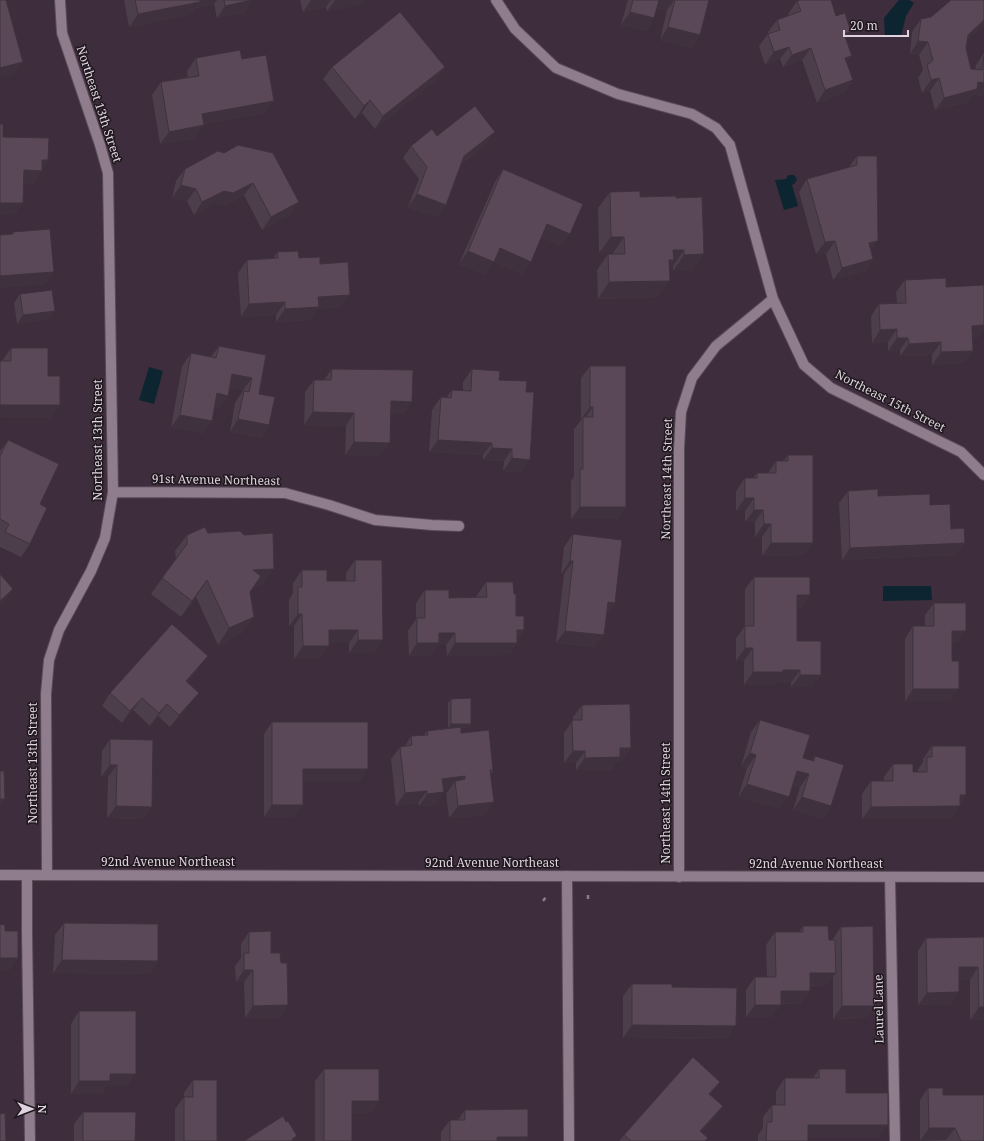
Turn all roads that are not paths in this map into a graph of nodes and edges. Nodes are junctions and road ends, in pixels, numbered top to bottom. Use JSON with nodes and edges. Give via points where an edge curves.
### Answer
{"nodes":[{"id":1,"x":60,"y":0,"type":"edge"},
{"id":2,"x":496,"y":0,"type":"edge"},
{"id":3,"x":772,"y":299,"type":"junction"},
{"id":4,"x":984,"y":475,"type":"edge"},
{"id":5,"x":113,"y":492,"type":"junction"},
{"id":6,"x":459,"y":526,"type":"dead end"},
{"id":7,"x":27,"y":875,"type":"junction"},
{"id":8,"x":47,"y":875,"type":"junction"},
{"id":9,"x":0,"y":876,"type":"edge"},
{"id":10,"x":567,"y":876,"type":"junction"},
{"id":11,"x":679,"y":876,"type":"junction"},
{"id":12,"x":890,"y":877,"type":"junction"},
{"id":13,"x":984,"y":877,"type":"edge"},
{"id":14,"x":30,"y":1141,"type":"edge"},
{"id":15,"x":569,"y":1141,"type":"edge"},
{"id":16,"x":895,"y":1141,"type":"edge"}],
"edges":[{"from":1,"to":5,"type":"street","name":"Northeast 13th Street","via":[[62,33],[108,173]]},
{"from":2,"to":3,"type":"street","via":[[515,28],[556,68],[618,94],[692,114],[716,128],[730,145]]},
{"from":3,"to":4,"type":"street","name":"Northeast 15th Street","via":[[804,365],[830,388],[961,452]]},
{"from":3,"to":11,"type":"street","name":"Northeast 14th Street","via":[[716,346],[692,378],[681,412]]},
{"from":5,"to":6,"type":"street","name":"91st Avenue Northeast","via":[[285,493],[375,520]]},
{"from":5,"to":8,"type":"street","name":"Northeast 13th Street","via":[[104,538],[91,571],[59,630],[49,660],[46,694]]},
{"from":7,"to":8,"type":"street","name":"92nd Avenue Northeast"},
{"from":7,"to":9,"type":"street","name":"92nd Avenue Northeast"},
{"from":7,"to":14,"type":"street"},
{"from":8,"to":10,"type":"street","name":"92nd Avenue Northeast"},
{"from":10,"to":11,"type":"street","name":"92nd Avenue Northeast"},
{"from":10,"to":15,"type":"street"},
{"from":11,"to":12,"type":"street","name":"92nd Avenue Northeast"},
{"from":12,"to":13,"type":"street","name":"92nd Avenue Northeast"},
{"from":12,"to":16,"type":"street","name":"Laurel Lane"}]}
